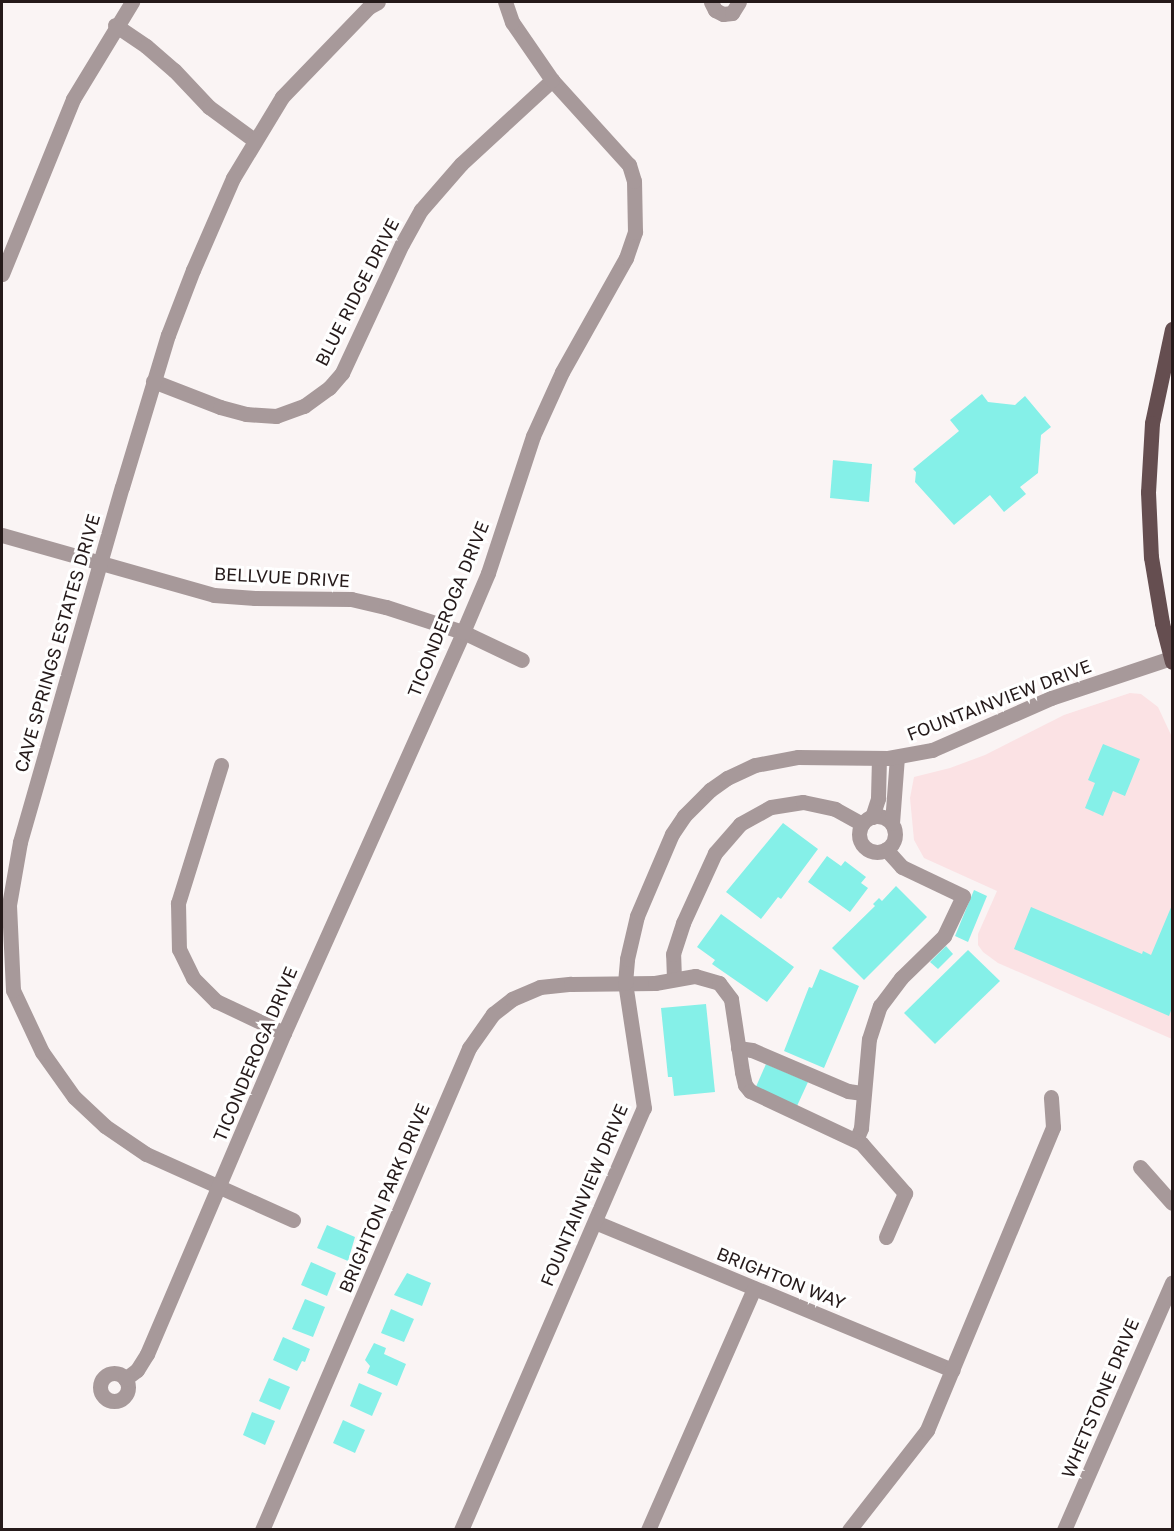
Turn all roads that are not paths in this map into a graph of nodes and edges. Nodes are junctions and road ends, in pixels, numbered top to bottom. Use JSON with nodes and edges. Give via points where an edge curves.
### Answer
{"nodes":[{"id":1,"x":132,"y":2,"type":"edge"},
{"id":2,"x":378,"y":2,"type":"edge"},
{"id":3,"x":505,"y":2,"type":"edge"},
{"id":4,"x":711,"y":2,"type":"edge"},
{"id":5,"x":739,"y":2,"type":"edge"},
{"id":6,"x":115,"y":26,"type":"junction"},
{"id":7,"x":552,"y":80,"type":"junction"},
{"id":8,"x":254,"y":140,"type":"junction"},
{"id":9,"x":2,"y":274,"type":"edge"},
{"id":10,"x":1173,"y":329,"type":"edge"},
{"id":11,"x":153,"y":381,"type":"junction"},
{"id":12,"x":2,"y":536,"type":"edge"},
{"id":13,"x":100,"y":563,"type":"junction"},
{"id":14,"x":463,"y":632,"type":"junction"},
{"id":15,"x":522,"y":660,"type":"dead end"},
{"id":16,"x":1172,"y":660,"type":"edge"},
{"id":17,"x":897,"y":757,"type":"junction"},
{"id":18,"x":879,"y":758,"type":"junction"},
{"id":19,"x":221,"y":765,"type":"dead end"},
{"id":20,"x":867,"y":820,"type":"junction"},
{"id":21,"x":892,"y":823,"type":"junction"},
{"id":22,"x":886,"y":849,"type":"junction"},
{"id":23,"x":674,"y":979,"type":"junction"},
{"id":24,"x":625,"y":983,"type":"junction"},
{"id":25,"x":8,"y":992,"type":"edge"},
{"id":26,"x":284,"y":1033,"type":"junction"},
{"id":27,"x":738,"y":1048,"type":"junction"},
{"id":28,"x":863,"y":1093,"type":"junction"},
{"id":29,"x":1051,"y":1097,"type":"dead end"},
{"id":30,"x":856,"y":1140,"type":"junction"},
{"id":31,"x":1140,"y":1167,"type":"dead end"},
{"id":32,"x":219,"y":1188,"type":"junction"},
{"id":33,"x":1173,"y":1203,"type":"edge"},
{"id":34,"x":293,"y":1220,"type":"dead end"},
{"id":35,"x":595,"y":1222,"type":"junction"},
{"id":36,"x":886,"y":1237,"type":"dead end"},
{"id":37,"x":1173,"y":1283,"type":"edge"},
{"id":38,"x":754,"y":1288,"type":"junction"},
{"id":39,"x":953,"y":1370,"type":"junction"},
{"id":40,"x":125,"y":1379,"type":"dead end"},
{"id":41,"x":262,"y":1530,"type":"edge"},
{"id":42,"x":461,"y":1530,"type":"edge"},
{"id":43,"x":648,"y":1530,"type":"edge"},
{"id":44,"x":849,"y":1530,"type":"edge"},
{"id":45,"x":1064,"y":1530,"type":"edge"}],
"edges":[{"from":1,"to":6,"type":"street"},
{"from":2,"to":8,"type":"street","name":"CAVE SPRINGS ESTATES DRIVE","via":[[282,97]]},
{"from":3,"to":7,"type":"street","name":"TICONDEROGA DRIVE","via":[[512,22]]},
{"from":4,"to":5,"type":"street","via":[[723,14],[732,13]]},
{"from":6,"to":8,"type":"street","via":[[146,46],[209,107]]},
{"from":6,"to":9,"type":"street","via":[[73,99]]},
{"from":7,"to":11,"type":"street","name":"BLUE RIDGE DRIVE","via":[[461,164],[428,201],[402,244],[342,373],[328,388],[304,406],[276,416],[220,407]]},
{"from":7,"to":14,"type":"street","name":"TICONDEROGA DRIVE","via":[[629,165],[634,181],[635,232],[626,258],[562,372],[533,436],[488,573]]},
{"from":8,"to":11,"type":"street","name":"CAVE SPRINGS ESTATES DRIVE","via":[[233,178],[194,270]]},
{"from":10,"to":16,"type":"main road","via":[[1152,423],[1148,485],[1151,557]]},
{"from":11,"to":13,"type":"street","name":"CAVE SPRINGS ESTATES DRIVE"},
{"from":12,"to":13,"type":"street","name":"BELLVUE DRIVE"},
{"from":13,"to":14,"type":"street","name":"BELLVUE DRIVE","via":[[214,595],[351,599]]},
{"from":13,"to":25,"type":"street","name":"CAVE SPRINGS ESTATES DRIVE","via":[[15,865],[8,925]]},
{"from":14,"to":15,"type":"street","name":"BELLVUE DRIVE"},
{"from":14,"to":26,"type":"street","name":"TICONDEROGA DRIVE"},
{"from":16,"to":17,"type":"street","name":"FOUNTAINVIEW DRIVE","via":[[1051,698],[932,750]]},
{"from":17,"to":18,"type":"street","name":"FOUNTAINVIEW DRIVE"},
{"from":17,"to":21,"type":"street"},
{"from":18,"to":20,"type":"street","via":[[878,798]]},
{"from":18,"to":24,"type":"street","name":"FOUNTAINVIEW DRIVE","via":[[775,760],[740,771],[710,790],[684,816],[658,867],[631,934]]},
{"from":19,"to":26,"type":"street","via":[[178,903],[179,949],[193,978],[216,1001]]},
{"from":20,"to":21,"type":"street","via":[[885,817]]},
{"from":20,"to":22,"type":"street","via":[[860,837],[863,844],[874,851]]},
{"from":20,"to":23,"type":"street","via":[[803,802],[771,807],[740,824],[715,853],[683,922],[673,954]]},
{"from":21,"to":22,"type":"street","via":[[895,835]]},
{"from":22,"to":28,"type":"street","via":[[902,867],[963,896],[944,936],[901,978],[880,1006],[869,1039]]},
{"from":23,"to":24,"type":"street","name":"BRIGHTON PARK DRIVE"},
{"from":23,"to":27,"type":"street","name":"BRIGHTON PARK DRIVE","via":[[706,978],[725,988],[731,999]]},
{"from":24,"to":35,"type":"street","name":"FOUNTAINVIEW DRIVE","via":[[644,1108]]},
{"from":24,"to":41,"type":"street","name":"BRIGHTON PARK DRIVE","via":[[540,987],[513,999],[493,1014],[469,1048]]},
{"from":25,"to":32,"type":"street","name":"CAVE SPRINGS ESTATES DRIVE","via":[[62,1083],[88,1111],[146,1154]]},
{"from":26,"to":32,"type":"street","name":"TICONDEROGA DRIVE"},
{"from":27,"to":28,"type":"street","via":[[752,1050],[848,1091]]},
{"from":27,"to":30,"type":"street","via":[[745,1085],[750,1091]]},
{"from":28,"to":30,"type":"street","via":[[861,1128]]},
{"from":29,"to":39,"type":"street","via":[[1053,1127]]},
{"from":30,"to":36,"type":"street","via":[[904,1194]]},
{"from":31,"to":33,"type":"street"},
{"from":32,"to":34,"type":"street","name":"CAVE SPRINGS ESTATES DRIVE"},
{"from":32,"to":40,"type":"street","name":"TICONDEROGA DRIVE","via":[[147,1354],[137,1370]]},
{"from":35,"to":38,"type":"street","name":"BRIGHTON WAY"},
{"from":35,"to":42,"type":"street","name":"FOUNTAINVIEW DRIVE"},
{"from":37,"to":45,"type":"street","name":"WHETSTONE DRIVE"},
{"from":38,"to":39,"type":"street","name":"BRIGHTON WAY"},
{"from":38,"to":43,"type":"street"},
{"from":39,"to":44,"type":"street","via":[[927,1430]]}]}
